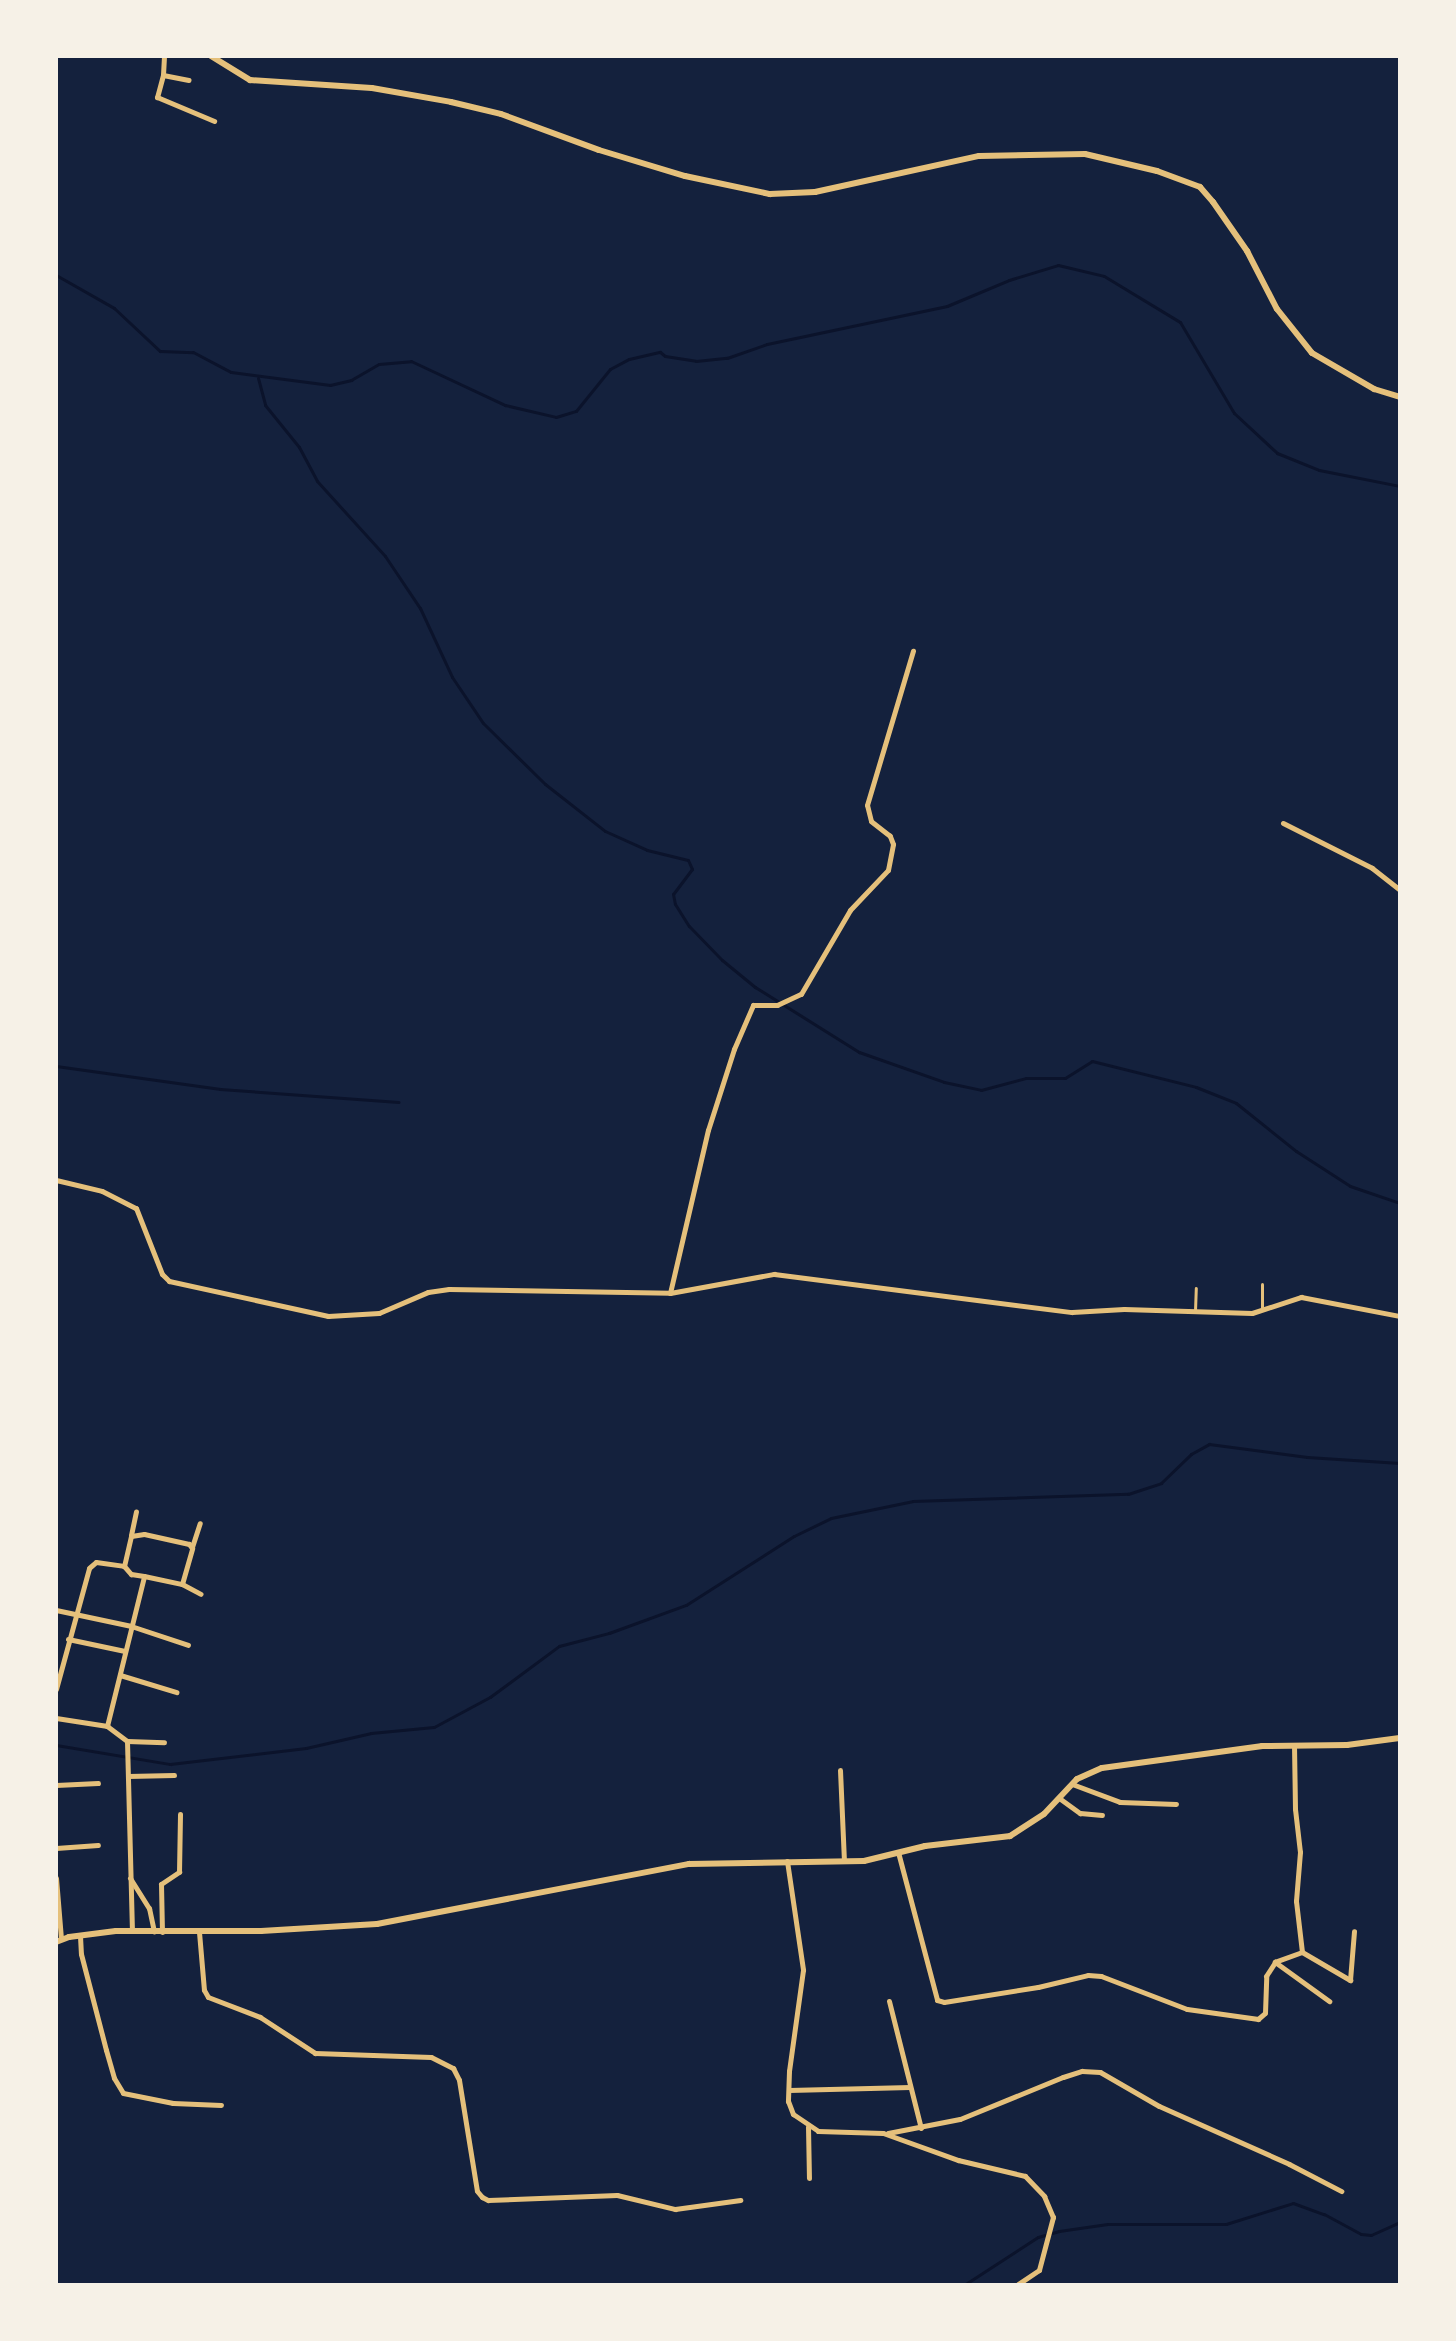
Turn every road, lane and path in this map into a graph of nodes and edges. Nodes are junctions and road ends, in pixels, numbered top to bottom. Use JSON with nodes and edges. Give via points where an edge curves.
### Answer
{"nodes":[{"id":1,"x":164,"y":56,"type":"edge"},
{"id":2,"x":211,"y":56,"type":"edge"},
{"id":3,"x":163,"y":75,"type":"junction"},
{"id":4,"x":189,"y":80,"type":"dead end"},
{"id":5,"x":214,"y":121,"type":"dead end"},
{"id":6,"x":1400,"y":397,"type":"edge"},
{"id":7,"x":913,"y":651,"type":"dead end"},
{"id":8,"x":1283,"y":823,"type":"dead end"},
{"id":9,"x":1400,"y":890,"type":"edge"},
{"id":10,"x":56,"y":1180,"type":"edge"},
{"id":11,"x":1262,"y":1284,"type":"dead end"},
{"id":12,"x":1196,"y":1288,"type":"dead end"},
{"id":13,"x":670,"y":1293,"type":"junction"},
{"id":14,"x":1262,"y":1310,"type":"junction"},
{"id":15,"x":1195,"y":1311,"type":"junction"},
{"id":16,"x":1400,"y":1316,"type":"edge"},
{"id":17,"x":136,"y":1512,"type":"dead end"},
{"id":18,"x":200,"y":1523,"type":"dead end"},
{"id":19,"x":131,"y":1536,"type":"junction"},
{"id":20,"x":192,"y":1548,"type":"junction"},
{"id":21,"x":124,"y":1566,"type":"junction"},
{"id":22,"x":144,"y":1576,"type":"junction"},
{"id":23,"x":182,"y":1584,"type":"junction"},
{"id":24,"x":201,"y":1594,"type":"dead end"},
{"id":25,"x":56,"y":1610,"type":"edge"},
{"id":26,"x":78,"y":1613,"type":"junction"},
{"id":27,"x":131,"y":1626,"type":"junction"},
{"id":28,"x":68,"y":1639,"type":"junction"},
{"id":29,"x":188,"y":1645,"type":"dead end"},
{"id":30,"x":125,"y":1651,"type":"junction"},
{"id":31,"x":59,"y":1668,"type":"edge"},
{"id":32,"x":120,"y":1675,"type":"junction"},
{"id":33,"x":56,"y":1689,"type":"edge"},
{"id":34,"x":176,"y":1692,"type":"dead end"},
{"id":35,"x":56,"y":1718,"type":"edge"},
{"id":36,"x":107,"y":1726,"type":"junction"},
{"id":37,"x":1400,"y":1738,"type":"edge"},
{"id":38,"x":127,"y":1741,"type":"junction"},
{"id":39,"x":164,"y":1742,"type":"dead end"},
{"id":40,"x":1294,"y":1744,"type":"junction"},
{"id":41,"x":840,"y":1770,"type":"dead end"},
{"id":42,"x":174,"y":1775,"type":"dead end"},
{"id":43,"x":128,"y":1776,"type":"junction"},
{"id":44,"x":98,"y":1783,"type":"dead end"},
{"id":45,"x":1071,"y":1784,"type":"junction"},
{"id":46,"x":56,"y":1785,"type":"edge"},
{"id":47,"x":1059,"y":1798,"type":"junction"},
{"id":48,"x":1176,"y":1804,"type":"dead end"},
{"id":49,"x":180,"y":1814,"type":"dead end"},
{"id":50,"x":1102,"y":1815,"type":"dead end"},
{"id":51,"x":98,"y":1845,"type":"dead end"},
{"id":52,"x":56,"y":1848,"type":"edge"},
{"id":53,"x":898,"y":1852,"type":"junction"},
{"id":54,"x":787,"y":1861,"type":"junction"},
{"id":55,"x":844,"y":1861,"type":"junction"},
{"id":56,"x":129,"y":1877,"type":"junction"},
{"id":57,"x":56,"y":1878,"type":"edge"},
{"id":58,"x":132,"y":1931,"type":"junction"},
{"id":59,"x":1354,"y":1931,"type":"dead end"},
{"id":60,"x":158,"y":1932,"type":"junction"},
{"id":61,"x":199,"y":1932,"type":"junction"},
{"id":62,"x":80,"y":1936,"type":"junction"},
{"id":63,"x":58,"y":1940,"type":"edge"},
{"id":64,"x":1302,"y":1952,"type":"junction"},
{"id":65,"x":1275,"y":1962,"type":"junction"},
{"id":66,"x":889,"y":2001,"type":"dead end"},
{"id":67,"x":1329,"y":2001,"type":"dead end"},
{"id":68,"x":910,"y":2087,"type":"junction"},
{"id":69,"x":789,"y":2090,"type":"junction"},
{"id":70,"x":221,"y":2105,"type":"dead end"},
{"id":71,"x":808,"y":2127,"type":"junction"},
{"id":72,"x":921,"y":2128,"type":"junction"},
{"id":73,"x":883,"y":2133,"type":"junction"},
{"id":74,"x":809,"y":2178,"type":"dead end"},
{"id":75,"x":1341,"y":2191,"type":"dead end"},
{"id":76,"x":740,"y":2200,"type":"dead end"},
{"id":77,"x":1017,"y":2285,"type":"edge"}],
"edges":[{"from":1,"to":3,"type":"street"},
{"from":2,"to":6,"type":"street","via":[[250,80],[372,88],[451,102],[685,176],[770,194],[815,192],[979,156],[1085,154],[1157,171],[1200,187],[1213,202],[1247,251],[1277,309],[1312,353],[1374,389]]},
{"from":3,"to":4,"type":"street"},
{"from":3,"to":5,"type":"street","via":[[157,97]]},
{"from":7,"to":13,"type":"street","via":[[867,805],[871,821],[893,844],[888,870],[850,910],[801,994],[777,1005],[753,1005],[720,1089]]},
{"from":8,"to":9,"type":"street","via":[[1372,868]]},
{"from":10,"to":13,"type":"street","via":[[102,1191],[136,1208],[169,1281],[328,1316],[379,1313],[449,1289]]},
{"from":11,"to":14,"type":"lane"},
{"from":12,"to":15,"type":"lane"},
{"from":13,"to":15,"type":"street","via":[[774,1274],[1072,1312]]},
{"from":14,"to":15,"type":"street"},
{"from":14,"to":16,"type":"street","via":[[1301,1297]]},
{"from":17,"to":19,"type":"street"},
{"from":18,"to":20,"type":"street"},
{"from":19,"to":20,"type":"street","via":[[144,1534]]},
{"from":19,"to":21,"type":"street"},
{"from":20,"to":23,"type":"street"},
{"from":21,"to":22,"type":"street","via":[[131,1574]]},
{"from":21,"to":26,"type":"street","via":[[91,1565]]},
{"from":22,"to":23,"type":"street"},
{"from":22,"to":27,"type":"street"},
{"from":23,"to":24,"type":"street"},
{"from":25,"to":26,"type":"street"},
{"from":26,"to":27,"type":"street"},
{"from":26,"to":28,"type":"street"},
{"from":27,"to":29,"type":"street"},
{"from":27,"to":30,"type":"street"},
{"from":28,"to":30,"type":"street"},
{"from":28,"to":31,"type":"street"},
{"from":30,"to":32,"type":"street"},
{"from":31,"to":33,"type":"street"},
{"from":32,"to":34,"type":"street"},
{"from":32,"to":36,"type":"street"},
{"from":35,"to":36,"type":"street"},
{"from":36,"to":38,"type":"street"},
{"from":37,"to":40,"type":"street"},
{"from":38,"to":39,"type":"street"},
{"from":38,"to":43,"type":"street"},
{"from":40,"to":45,"type":"street","via":[[1102,1768]]},
{"from":40,"to":64,"type":"street","via":[[1300,1852],[1296,1901]]},
{"from":41,"to":55,"type":"street"},
{"from":42,"to":43,"type":"street"},
{"from":43,"to":56,"type":"street"},
{"from":44,"to":46,"type":"street"},
{"from":45,"to":47,"type":"street"},
{"from":45,"to":48,"type":"street","via":[[1120,1802]]},
{"from":47,"to":50,"type":"street","via":[[1080,1813]]},
{"from":47,"to":53,"type":"street","via":[[1010,1836]]},
{"from":49,"to":60,"type":"street","via":[[179,1872],[161,1884]]},
{"from":51,"to":52,"type":"street"},
{"from":53,"to":55,"type":"street"},
{"from":53,"to":65,"type":"street","via":[[933,1995],[944,2002],[1088,1975],[1187,2009],[1258,2019],[1265,2013],[1266,1976]]},
{"from":54,"to":55,"type":"street"},
{"from":54,"to":61,"type":"street","via":[[681,1865],[377,1924]]},
{"from":54,"to":69,"type":"street","via":[[803,1970]]},
{"from":56,"to":58,"type":"street"},
{"from":56,"to":60,"type":"street"},
{"from":57,"to":63,"type":"street"},
{"from":58,"to":60,"type":"street"},
{"from":58,"to":62,"type":"street"},
{"from":59,"to":64,"type":"street","via":[[1350,1980]]},
{"from":60,"to":61,"type":"street"},
{"from":61,"to":76,"type":"street","via":[[208,1997],[260,2017],[315,2053],[431,2057],[453,2068],[477,2191],[488,2200],[617,2195],[675,2209]]},
{"from":62,"to":63,"type":"street"},
{"from":62,"to":70,"type":"street","via":[[102,2036],[123,2093]]},
{"from":64,"to":65,"type":"street"},
{"from":65,"to":67,"type":"street"},
{"from":66,"to":68,"type":"street"},
{"from":68,"to":69,"type":"street"},
{"from":68,"to":72,"type":"street"},
{"from":69,"to":71,"type":"street","via":[[793,2114]]},
{"from":71,"to":73,"type":"street"},
{"from":71,"to":74,"type":"street"},
{"from":72,"to":73,"type":"street"},
{"from":72,"to":75,"type":"street","via":[[960,2119],[1082,2071],[1100,2072],[1159,2106]]},
{"from":73,"to":77,"type":"street","via":[[958,2160],[1025,2176],[1037,2186],[1053,2217],[1045,2257],[1039,2270]]}]}
